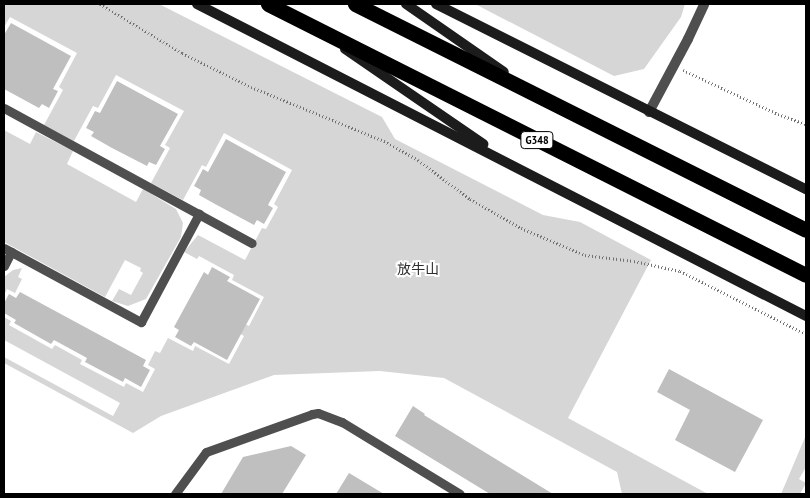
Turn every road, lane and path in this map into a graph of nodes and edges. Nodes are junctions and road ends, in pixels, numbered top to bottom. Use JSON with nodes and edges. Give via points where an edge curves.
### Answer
{"nodes":[{"id":1,"x":100,"y":4,"type":"edge"},
{"id":2,"x":198,"y":4,"type":"edge"},
{"id":3,"x":268,"y":4,"type":"edge"},
{"id":4,"x":354,"y":4,"type":"edge"},
{"id":5,"x":406,"y":4,"type":"edge"},
{"id":6,"x":436,"y":4,"type":"edge"},
{"id":7,"x":704,"y":4,"type":"edge"},
{"id":8,"x":317,"y":30,"type":"junction"},
{"id":9,"x":674,"y":66,"type":"junction"},
{"id":10,"x":542,"y":99,"type":"junction"},
{"id":11,"x":4,"y":108,"type":"edge"},
{"id":12,"x":649,"y":112,"type":"junction"},
{"id":13,"x":806,"y":124,"type":"edge"},
{"id":14,"x":518,"y":168,"type":"junction"},
{"id":15,"x":806,"y":189,"type":"edge"},
{"id":16,"x":199,"y":214,"type":"junction"},
{"id":17,"x":806,"y":230,"type":"edge"},
{"id":18,"x":252,"y":243,"type":"dead end"},
{"id":19,"x":8,"y":250,"type":"edge"},
{"id":20,"x":4,"y":266,"type":"edge"},
{"id":21,"x":806,"y":275,"type":"edge"},
{"id":22,"x":806,"y":316,"type":"edge"},
{"id":23,"x":806,"y":334,"type":"edge"},
{"id":24,"x":175,"y":494,"type":"edge"},
{"id":25,"x":460,"y":494,"type":"edge"}],
"edges":[{"from":1,"to":23,"type":"path","via":[[182,53],[251,87],[384,141],[418,160],[470,199],[521,228],[585,255],[680,271]]},
{"from":2,"to":14,"type":"street"},
{"from":3,"to":8,"type":"highway","number":"G348"},
{"from":4,"to":10,"type":"highway"},
{"from":5,"to":10,"type":"street"},
{"from":6,"to":12,"type":"street"},
{"from":7,"to":9,"type":"street"},
{"from":8,"to":14,"type":"street"},
{"from":8,"to":21,"type":"highway","number":"G348"},
{"from":9,"to":12,"type":"street"},
{"from":9,"to":13,"type":"path"},
{"from":10,"to":17,"type":"highway"},
{"from":11,"to":16,"type":"lane"},
{"from":12,"to":15,"type":"street"},
{"from":14,"to":22,"type":"street"},
{"from":16,"to":18,"type":"lane"},
{"from":16,"to":19,"type":"lane","via":[[141,322]]},
{"from":19,"to":20,"type":"lane"},
{"from":24,"to":25,"type":"lane","via":[[206,452],[318,413],[342,422]]}]}
